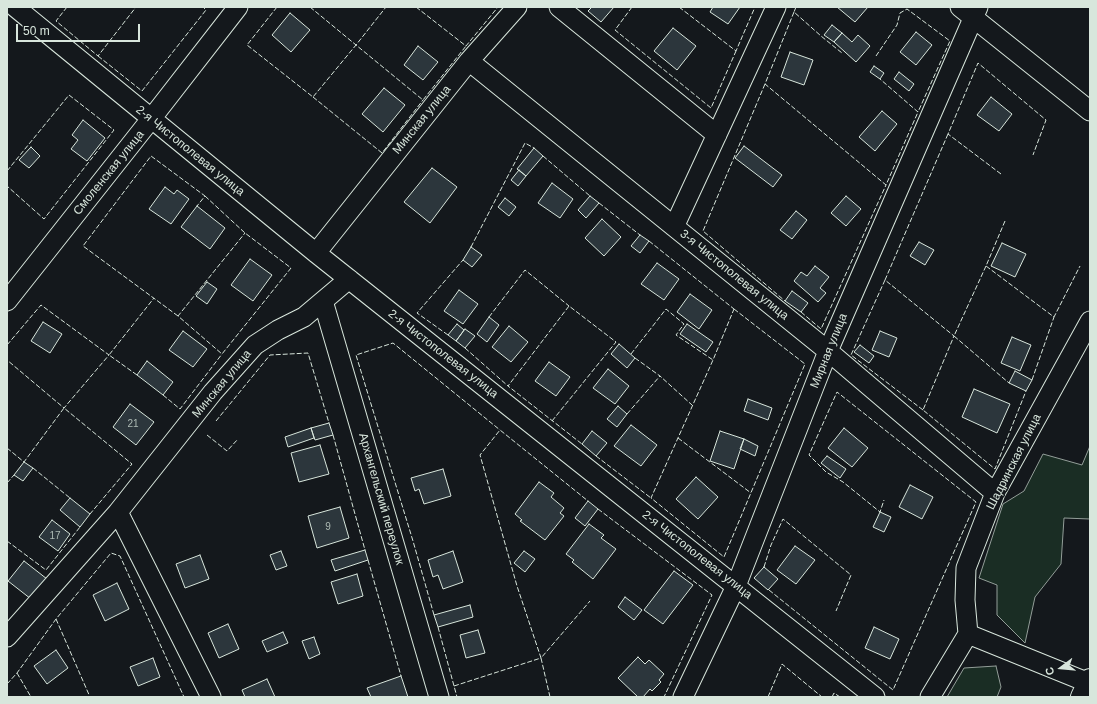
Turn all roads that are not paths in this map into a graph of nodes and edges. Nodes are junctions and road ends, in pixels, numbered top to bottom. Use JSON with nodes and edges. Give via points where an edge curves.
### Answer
{"nodes":[{"id":1,"x":15,"y":7,"type":"edge"},
{"id":2,"x":238,"y":7,"type":"edge"},
{"id":3,"x":516,"y":7,"type":"edge"},
{"id":4,"x":559,"y":7,"type":"edge"},
{"id":5,"x":776,"y":7,"type":"edge"},
{"id":6,"x":971,"y":10,"type":"edge"},
{"id":7,"x":469,"y":61,"type":"junction"},
{"id":8,"x":1090,"y":111,"type":"edge"},
{"id":9,"x":152,"y":119,"type":"junction"},
{"id":10,"x":717,"y":135,"type":"junction"},
{"id":11,"x":674,"y":227,"type":"junction"},
{"id":12,"x":316,"y":253,"type":"junction"},
{"id":13,"x":349,"y":280,"type":"junction"},
{"id":14,"x":7,"y":301,"type":"edge"},
{"id":15,"x":323,"y":301,"type":"junction"},
{"id":16,"x":1090,"y":321,"type":"edge"},
{"id":17,"x":828,"y":351,"type":"junction"},
{"id":18,"x":995,"y":493,"type":"junction"},
{"id":19,"x":118,"y":512,"type":"junction"},
{"id":20,"x":736,"y":586,"type":"junction"},
{"id":21,"x":968,"y":634,"type":"junction"},
{"id":22,"x":7,"y":637,"type":"edge"},
{"id":23,"x":1087,"y":687,"type":"edge"},
{"id":24,"x":211,"y":697,"type":"edge"},
{"id":25,"x":439,"y":697,"type":"edge"},
{"id":26,"x":683,"y":697,"type":"edge"},
{"id":27,"x":875,"y":697,"type":"edge"},
{"id":28,"x":930,"y":697,"type":"edge"}],
"edges":[{"from":1,"to":9,"type":"street","name":"2-я Чистополевая улица"},
{"from":2,"to":9,"type":"street","name":"Смоленская улица"},
{"from":3,"to":7,"type":"street","name":"Минская улица"},
{"from":4,"to":10,"type":"street"},
{"from":5,"to":10,"type":"street"},
{"from":6,"to":8,"type":"street"},
{"from":6,"to":17,"type":"street","name":"Мирная улица"},
{"from":7,"to":11,"type":"street","name":"3-я Чистополевая улица"},
{"from":7,"to":12,"type":"street","name":"Минская улица"},
{"from":9,"to":12,"type":"street","name":"2-я Чистополевая улица"},
{"from":9,"to":14,"type":"street","name":"Смоленская улица"},
{"from":10,"to":11,"type":"street"},
{"from":11,"to":17,"type":"street","name":"3-я Чистополевая улица"},
{"from":12,"to":13,"type":"street","name":"2-я Чистополевая улица"},
{"from":13,"to":15,"type":"street","name":"Минская улица"},
{"from":13,"to":20,"type":"street","name":"2-я Чистополевая улица"},
{"from":15,"to":19,"type":"street","name":"Минская улица","via":[[304,317],[256,345],[214,392]]},
{"from":15,"to":25,"type":"street","name":"Архангельский переулок"},
{"from":16,"to":18,"type":"street","name":"Шадринская улица"},
{"from":17,"to":18,"type":"street","name":"3-я Чистополевая улица"},
{"from":17,"to":20,"type":"street","name":"Мирная улица"},
{"from":18,"to":21,"type":"street","name":"Шадринская улица","via":[[966,568]]},
{"from":19,"to":22,"type":"street","name":"Минская улица"},
{"from":19,"to":24,"type":"street"},
{"from":20,"to":26,"type":"street","name":"Мирная улица"},
{"from":20,"to":27,"type":"street","name":"2-я Чистополевая улица"},
{"from":21,"to":23,"type":"street"},
{"from":21,"to":28,"type":"street"}]}
